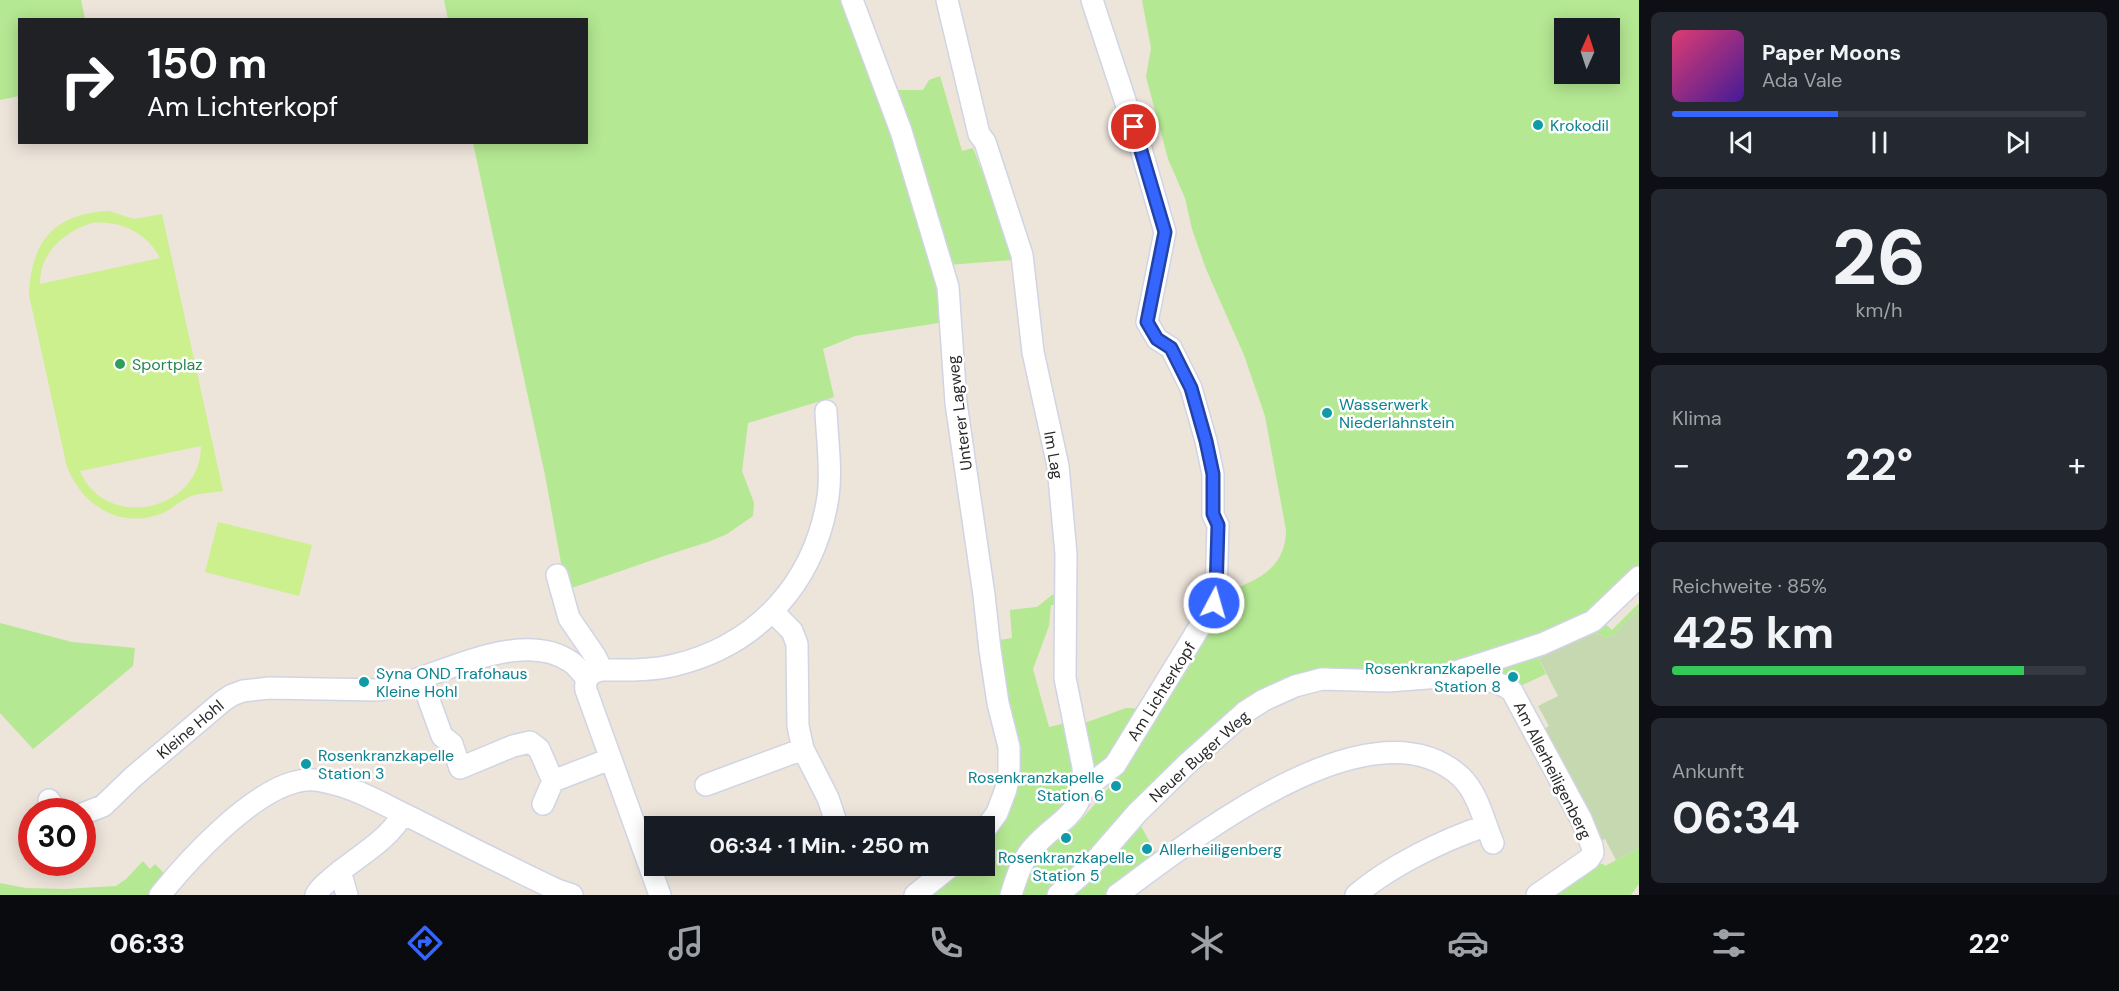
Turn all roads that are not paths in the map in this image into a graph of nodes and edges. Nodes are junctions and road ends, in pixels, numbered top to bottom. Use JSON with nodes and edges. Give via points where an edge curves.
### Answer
{"nodes":[{"id":1,"x":852,"y":0,"type":"edge"},
{"id":2,"x":947,"y":0,"type":"edge"},
{"id":3,"x":1092,"y":0,"type":"edge"},
{"id":4,"x":825,"y":411,"type":"dead end"},
{"id":5,"x":558,"y":575,"type":"dead end"},
{"id":6,"x":1637,"y":579,"type":"edge"},
{"id":7,"x":773,"y":612,"type":"junction"},
{"id":8,"x":594,"y":674,"type":"junction"},
{"id":9,"x":1440,"y":677,"type":"junction"},
{"id":10,"x":421,"y":678,"type":"junction"},
{"id":11,"x":803,"y":749,"type":"junction"},
{"id":12,"x":610,"y":759,"type":"junction"},
{"id":13,"x":553,"y":782,"type":"junction"},
{"id":14,"x":706,"y":785,"type":"dead end"},
{"id":15,"x":1083,"y":790,"type":"junction"},
{"id":16,"x":543,"y":804,"type":"dead end"},
{"id":17,"x":96,"y":809,"type":"edge"},
{"id":18,"x":403,"y":814,"type":"junction"},
{"id":19,"x":835,"y":816,"type":"edge"},
{"id":20,"x":995,"y":816,"type":"edge"},
{"id":21,"x":340,"y":871,"type":"junction"},
{"id":22,"x":939,"y":876,"type":"edge"},
{"id":23,"x":160,"y":895,"type":"edge"},
{"id":24,"x":316,"y":895,"type":"edge"},
{"id":25,"x":347,"y":895,"type":"edge"},
{"id":26,"x":572,"y":895,"type":"edge"},
{"id":27,"x":660,"y":895,"type":"edge"},
{"id":28,"x":915,"y":895,"type":"edge"},
{"id":29,"x":1011,"y":895,"type":"edge"},
{"id":30,"x":1058,"y":895,"type":"edge"},
{"id":31,"x":1118,"y":895,"type":"edge"},
{"id":32,"x":1356,"y":895,"type":"edge"},
{"id":33,"x":1537,"y":895,"type":"edge"}],
"edges":[{"from":1,"to":20,"type":"street","name":"Unterer Lagweg","via":[[901,131],[948,287],[956,403],[998,703],[1009,747],[1010,774]]},
{"from":2,"to":15,"type":"street","name":"Im Lag","via":[[980,134],[1022,255],[1033,352],[1063,505],[1065,678],[1083,766]]},
{"from":3,"to":15,"type":"street","name":"Am Lichterkopf","via":[[1165,232],[1147,322],[1157,339],[1171,348],[1191,388],[1213,474],[1213,514],[1218,525],[1213,605],[1115,765]]},
{"from":4,"to":7,"type":"street","via":[[828,493],[820,533],[800,578]]},
{"from":5,"to":8,"type":"street","via":[[569,618],[596,656]]},
{"from":6,"to":9,"type":"street","name":"Neuer Buger Weg","via":[[1593,621],[1542,644]]},
{"from":7,"to":8,"type":"street","via":[[714,652],[675,665]]},
{"from":7,"to":11,"type":"street","via":[[792,631],[797,644],[798,726]]},
{"from":8,"to":10,"type":"street","name":"Kleine Hohl","via":[[553,653],[515,651],[485,655]]},
{"from":8,"to":12,"type":"street","via":[[585,686]]},
{"from":9,"to":30,"type":"street","name":"Neuer Buger Weg","via":[[1388,681],[1322,679],[1264,700],[1188,763],[1090,867]]},
{"from":9,"to":33,"type":"street","name":"Am Allerheiligenberg","via":[[1491,682],[1512,691],[1585,829],[1592,846],[1591,856]]},
{"from":10,"to":13,"type":"street","via":[[442,736],[452,744],[460,768],[530,742],[539,749]]},
{"from":10,"to":17,"type":"street","name":"Kleine Hohl","via":[[378,690],[269,688],[232,695]]},
{"from":11,"to":14,"type":"street"},
{"from":11,"to":19,"type":"street"},
{"from":12,"to":13,"type":"street"},
{"from":12,"to":27,"type":"street"},
{"from":13,"to":16,"type":"street"},
{"from":15,"to":29,"type":"street","via":[[1074,811],[1030,851]]},
{"from":18,"to":21,"type":"street","via":[[387,835]]},
{"from":18,"to":23,"type":"street","via":[[329,782],[295,782],[265,796],[217,833]]},
{"from":18,"to":26,"type":"street"},
{"from":21,"to":24,"type":"street"},
{"from":21,"to":25,"type":"street"},
{"from":22,"to":28,"type":"street"},
{"from":31,"to":32,"type":"street","via":[[1214,827],[1306,774],[1351,757],[1405,754],[1436,760],[1451,769],[1474,797],[1489,834],[1464,833],[1381,876]]}]}
